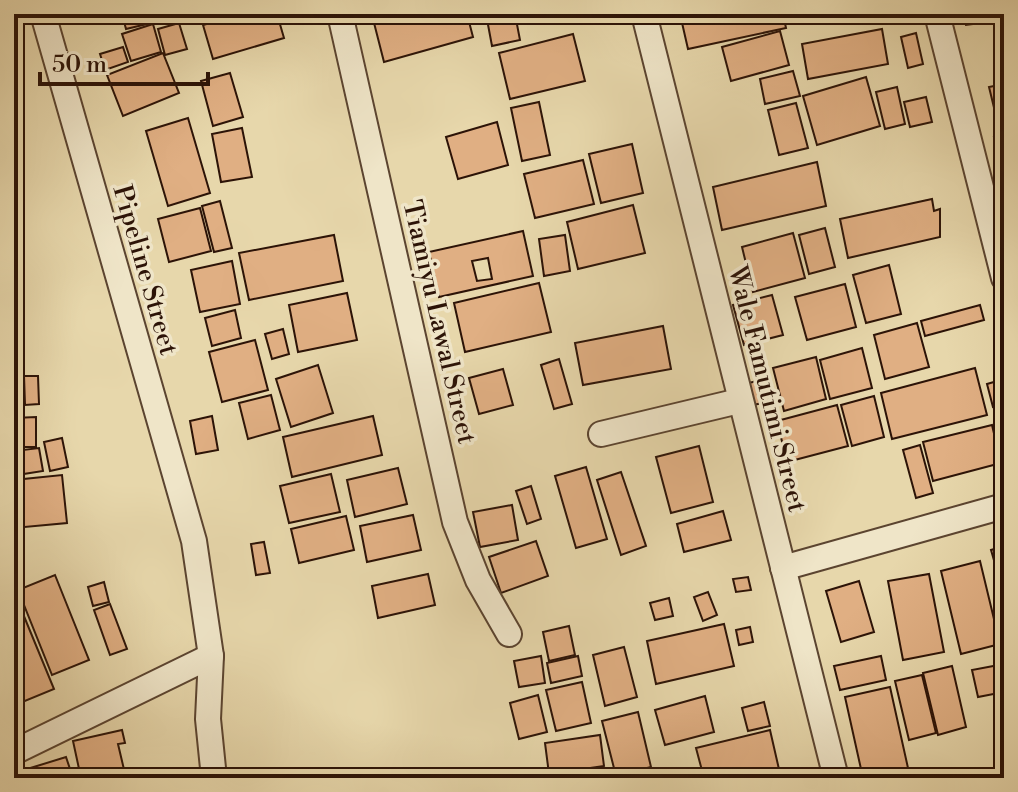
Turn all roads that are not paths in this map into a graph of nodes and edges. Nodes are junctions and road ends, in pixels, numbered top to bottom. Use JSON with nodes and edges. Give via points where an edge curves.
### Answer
{"nodes":[{"id":1,"x":43,"y":14,"type":"edge"},
{"id":2,"x":340,"y":14,"type":"edge"},
{"id":3,"x":644,"y":14,"type":"edge"},
{"id":4,"x":937,"y":14,"type":"edge"},
{"id":5,"x":997,"y":218,"type":"edge"},
{"id":6,"x":1004,"y":278,"type":"edge"},
{"id":7,"x":739,"y":401,"type":"junction"},
{"id":8,"x":601,"y":434,"type":"dead end"},
{"id":9,"x":1004,"y":506,"type":"edge"},
{"id":10,"x":783,"y":568,"type":"junction"},
{"id":11,"x":509,"y":634,"type":"dead end"},
{"id":12,"x":211,"y":656,"type":"junction"},
{"id":13,"x":14,"y":752,"type":"edge"},
{"id":14,"x":214,"y":778,"type":"edge"},
{"id":15,"x":836,"y":778,"type":"edge"}],
"edges":[{"from":1,"to":12,"type":"street","name":"Pipeline Street","via":[[194,541]]},
{"from":2,"to":11,"type":"street","name":"Tiamiyu Lawal Street","via":[[455,522],[478,580]]},
{"from":3,"to":7,"type":"street","name":"Wale Famutimi Street"},
{"from":4,"to":5,"type":"street"},
{"from":5,"to":6,"type":"street"},
{"from":7,"to":8,"type":"street"},
{"from":7,"to":10,"type":"street","name":"Wale Famutimi Street"},
{"from":9,"to":10,"type":"street"},
{"from":10,"to":15,"type":"street","name":"Wale Famutimi Street"},
{"from":12,"to":13,"type":"street"},
{"from":12,"to":14,"type":"street","name":"Pipeline Street","via":[[208,719]]}]}
